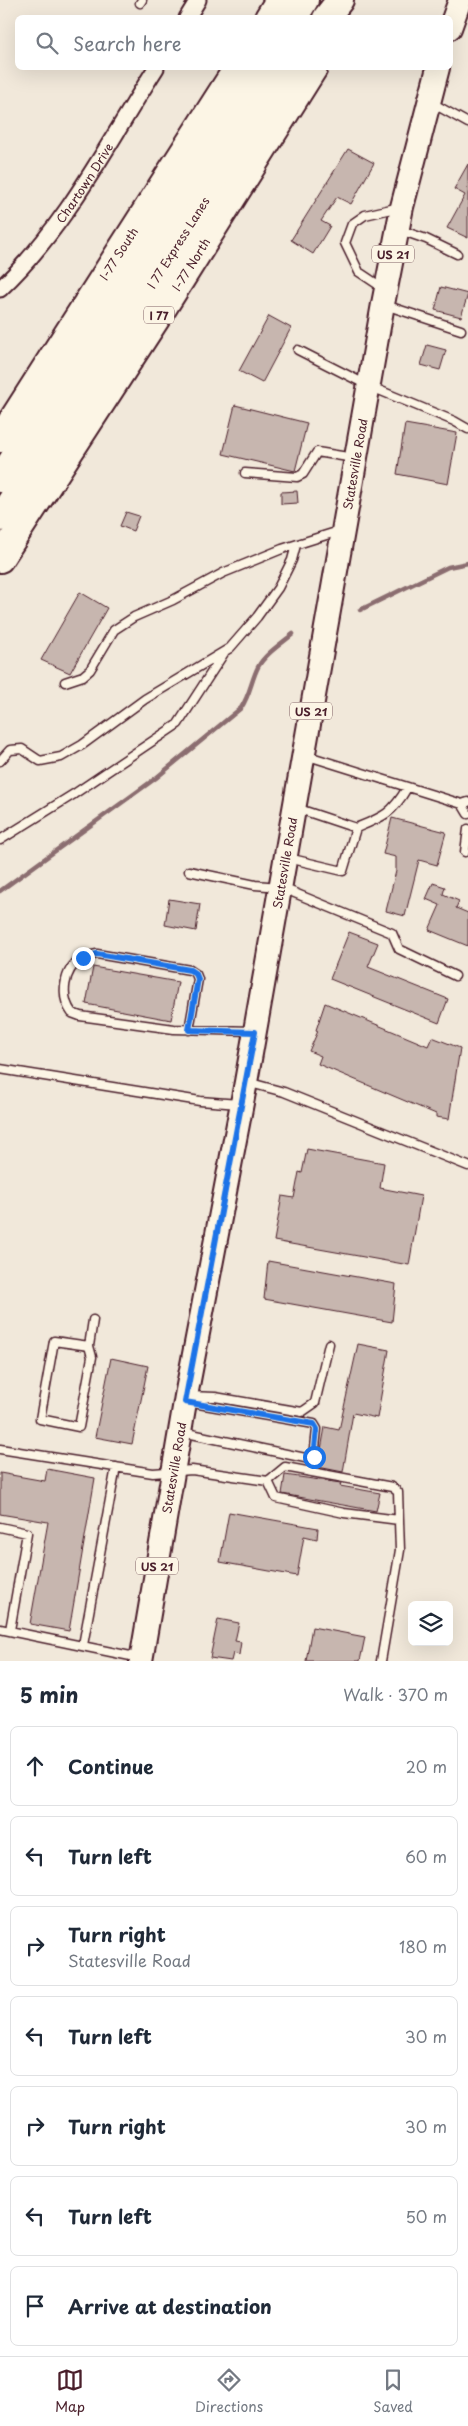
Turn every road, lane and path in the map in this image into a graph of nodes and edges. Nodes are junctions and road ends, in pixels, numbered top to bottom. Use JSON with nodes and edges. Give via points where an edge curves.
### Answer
{"nodes":[{"id":1,"x":198,"y":0,"type":"edge"},
{"id":2,"x":278,"y":0,"type":"edge"},
{"id":3,"x":305,"y":0,"type":"edge"},
{"id":4,"x":330,"y":0,"type":"edge"},
{"id":5,"x":340,"y":0,"type":"edge"},
{"id":6,"x":356,"y":0,"type":"edge"},
{"id":7,"x":460,"y":0,"type":"edge"},
{"id":8,"x":189,"y":15,"type":"edge"},
{"id":9,"x":270,"y":15,"type":"edge"},
{"id":10,"x":296,"y":15,"type":"edge"},
{"id":11,"x":321,"y":15,"type":"edge"},
{"id":12,"x":328,"y":15,"type":"edge"},
{"id":13,"x":347,"y":15,"type":"edge"},
{"id":14,"x":453,"y":20,"type":"edge"},
{"id":15,"x":155,"y":70,"type":"edge"},
{"id":16,"x":236,"y":70,"type":"edge"},
{"id":17,"x":262,"y":70,"type":"edge"},
{"id":18,"x":287,"y":70,"type":"edge"},
{"id":19,"x":313,"y":70,"type":"edge"},
{"id":20,"x":437,"y":70,"type":"edge"},
{"id":21,"x":428,"y":101,"type":"junction"},
{"id":22,"x":468,"y":123,"type":"edge"},
{"id":23,"x":402,"y":207,"type":"junction"},
{"id":24,"x":398,"y":229,"type":"junction"},
{"id":25,"x":457,"y":254,"type":"dead end"},
{"id":26,"x":0,"y":289,"type":"edge"},
{"id":27,"x":385,"y":297,"type":"junction"},
{"id":28,"x":461,"y":330,"type":"dead end"},
{"id":29,"x":298,"y":350,"type":"dead end"},
{"id":30,"x":368,"y":386,"type":"junction"},
{"id":31,"x":468,"y":429,"type":"edge"},
{"id":32,"x":3,"y":436,"type":"edge"},
{"id":33,"x":356,"y":458,"type":"junction"},
{"id":34,"x":245,"y":473,"type":"dead end"},
{"id":35,"x":0,"y":479,"type":"edge"},
{"id":36,"x":0,"y":518,"type":"edge"},
{"id":37,"x":343,"y":530,"type":"junction"},
{"id":38,"x":296,"y":545,"type":"junction"},
{"id":39,"x":0,"y":559,"type":"edge"},
{"id":40,"x":227,"y":650,"type":"junction"},
{"id":41,"x":65,"y":682,"type":"dead end"},
{"id":42,"x":303,"y":755,"type":"junction"},
{"id":43,"x":0,"y":761,"type":"edge"},
{"id":44,"x":407,"y":788,"type":"junction"},
{"id":45,"x":465,"y":803,"type":"edge"},
{"id":46,"x":294,"y":808,"type":"junction"},
{"id":47,"x":468,"y":814,"type":"edge"},
{"id":48,"x":356,"y":828,"type":"junction"},
{"id":49,"x":468,"y":829,"type":"edge"},
{"id":50,"x":0,"y":840,"type":"edge"},
{"id":51,"x":465,"y":852,"type":"dead end"},
{"id":52,"x":285,"y":857,"type":"junction"},
{"id":53,"x":188,"y":871,"type":"dead end"},
{"id":54,"x":280,"y":887,"type":"junction"},
{"id":55,"x":455,"y":976,"type":"dead end"},
{"id":56,"x":189,"y":1030,"type":"junction"},
{"id":57,"x":255,"y":1032,"type":"junction"},
{"id":58,"x":0,"y":1069,"type":"edge"},
{"id":59,"x":246,"y":1082,"type":"junction"},
{"id":60,"x":241,"y":1104,"type":"junction"},
{"id":61,"x":468,"y":1166,"type":"edge"},
{"id":62,"x":93,"y":1320,"type":"dead end"},
{"id":63,"x":329,"y":1344,"type":"dead end"},
{"id":64,"x":89,"y":1346,"type":"junction"},
{"id":65,"x":186,"y":1399,"type":"junction"},
{"id":66,"x":180,"y":1431,"type":"junction"},
{"id":67,"x":0,"y":1449,"type":"edge"},
{"id":68,"x":116,"y":1467,"type":"junction"},
{"id":69,"x":172,"y":1472,"type":"junction"},
{"id":70,"x":268,"y":1481,"type":"junction"},
{"id":71,"x":399,"y":1520,"type":"junction"},
{"id":72,"x":0,"y":1527,"type":"edge"},
{"id":73,"x":0,"y":1629,"type":"edge"},
{"id":74,"x":10,"y":1630,"type":"junction"},
{"id":75,"x":83,"y":1645,"type":"junction"},
{"id":76,"x":141,"y":1660,"type":"edge"},
{"id":77,"x":380,"y":1661,"type":"edge"}],
"edges":[{"from":1,"to":8,"type":"street"},
{"from":2,"to":9,"type":"highway"},
{"from":3,"to":10,"type":"highway"},
{"from":4,"to":11,"type":"highway"},
{"from":5,"to":12,"type":"highway"},
{"from":6,"to":13,"type":"highway"},
{"from":7,"to":14,"type":"main road"},
{"from":15,"to":26,"type":"street","name":"Chartown Drive","via":[[58,223],[22,268]]},
{"from":16,"to":32,"type":"highway","name":"I-77 South"},
{"from":17,"to":35,"type":"highway","name":"I 77 Express Lanes","via":[[126,287]]},
{"from":18,"to":36,"type":"highway","name":"I 77 Express Lanes","number":"I 77"},
{"from":19,"to":39,"type":"highway","name":"I-77 North","number":"I 77"},
{"from":20,"to":21,"type":"main road","name":"Statesville Road","number":"US 21"},
{"from":21,"to":22,"type":"lane"},
{"from":21,"to":23,"type":"main road","name":"Statesville Road","number":"US 21"},
{"from":23,"to":24,"type":"main road","name":"Statesville Road","number":"US 21"},
{"from":23,"to":27,"type":"lane","via":[[365,215],[352,224],[345,243],[359,272]]},
{"from":24,"to":25,"type":"lane","via":[[426,238]]},
{"from":24,"to":27,"type":"main road","name":"Statesville Road","number":"US 21"},
{"from":27,"to":28,"type":"lane"},
{"from":27,"to":30,"type":"main road","name":"Statesville Road","number":"US 21"},
{"from":29,"to":30,"type":"lane"},
{"from":30,"to":31,"type":"lane"},
{"from":30,"to":33,"type":"main road","name":"Statesville Road","number":"US 21"},
{"from":33,"to":34,"type":"lane","via":[[317,452],[303,474],[297,477]]},
{"from":33,"to":37,"type":"main road","name":"Statesville Road","number":"US 21"},
{"from":37,"to":38,"type":"lane"},
{"from":37,"to":42,"type":"main road","name":"Statesville Road","number":"US 21"},
{"from":38,"to":40,"type":"lane","via":[[278,588]]},
{"from":38,"to":41,"type":"lane","via":[[223,573],[134,617],[114,630],[90,670]]},
{"from":40,"to":43,"type":"lane","via":[[145,699],[61,757],[40,761],[22,750],[10,750]]},
{"from":40,"to":50,"type":"lane","via":[[178,724]]},
{"from":42,"to":44,"type":"lane"},
{"from":42,"to":46,"type":"main road","name":"Statesville Road","number":"US 21"},
{"from":44,"to":45,"type":"lane"},
{"from":44,"to":48,"type":"lane","via":[[397,805],[383,817]]},
{"from":45,"to":47,"type":"lane"},
{"from":46,"to":48,"type":"lane"},
{"from":46,"to":52,"type":"main road","name":"Statesville Road","number":"US 21"},
{"from":48,"to":52,"type":"lane","via":[[343,871]]},
{"from":49,"to":51,"type":"lane"},
{"from":52,"to":54,"type":"main road","name":"Statesville Road","number":"US 21"},
{"from":53,"to":54,"type":"lane"},
{"from":54,"to":55,"type":"lane","via":[[392,933],[399,949]]},
{"from":54,"to":57,"type":"main road","name":"Statesville Road","number":"US 21"},
{"from":56,"to":56,"type":"lane","via":[[72,1013],[64,997],[66,980],[73,966],[83,958],[97,954],[190,970],[198,979]]},
{"from":56,"to":57,"type":"lane"},
{"from":57,"to":59,"type":"main road","name":"Statesville Road","number":"US 21"},
{"from":58,"to":60,"type":"lane","via":[[200,1101]]},
{"from":59,"to":60,"type":"main road","name":"Statesville Road","number":"US 21"},
{"from":59,"to":61,"type":"lane","via":[[284,1092]]},
{"from":60,"to":65,"type":"main road","name":"Statesville Road","number":"US 21"},
{"from":62,"to":64,"type":"lane"},
{"from":63,"to":65,"type":"lane","via":[[316,1403],[302,1412],[215,1398]]},
{"from":64,"to":64,"type":"lane","via":[[54,1341],[40,1420],[79,1427],[92,1357]]},
{"from":65,"to":66,"type":"main road","name":"Statesville Road","number":"US 21"},
{"from":65,"to":66,"type":"lane","via":[[314,1424],[317,1429],[314,1457],[310,1459]]},
{"from":66,"to":69,"type":"main road","name":"Statesville Road","number":"US 21"},
{"from":67,"to":68,"type":"lane"},
{"from":68,"to":69,"type":"lane","via":[[153,1473]]},
{"from":68,"to":75,"type":"lane"},
{"from":69,"to":70,"type":"lane","via":[[192,1470]]},
{"from":69,"to":76,"type":"main road","name":"Statesville Road","number":"US 21"},
{"from":70,"to":71,"type":"lane","via":[[276,1498]]},
{"from":70,"to":71,"type":"lane","via":[[285,1467],[392,1487],[398,1492]]},
{"from":71,"to":77,"type":"lane","via":[[400,1550]]},
{"from":72,"to":74,"type":"lane","via":[[27,1533]]},
{"from":73,"to":74,"type":"lane"},
{"from":74,"to":75,"type":"lane"},
{"from":75,"to":76,"type":"lane"}]}
